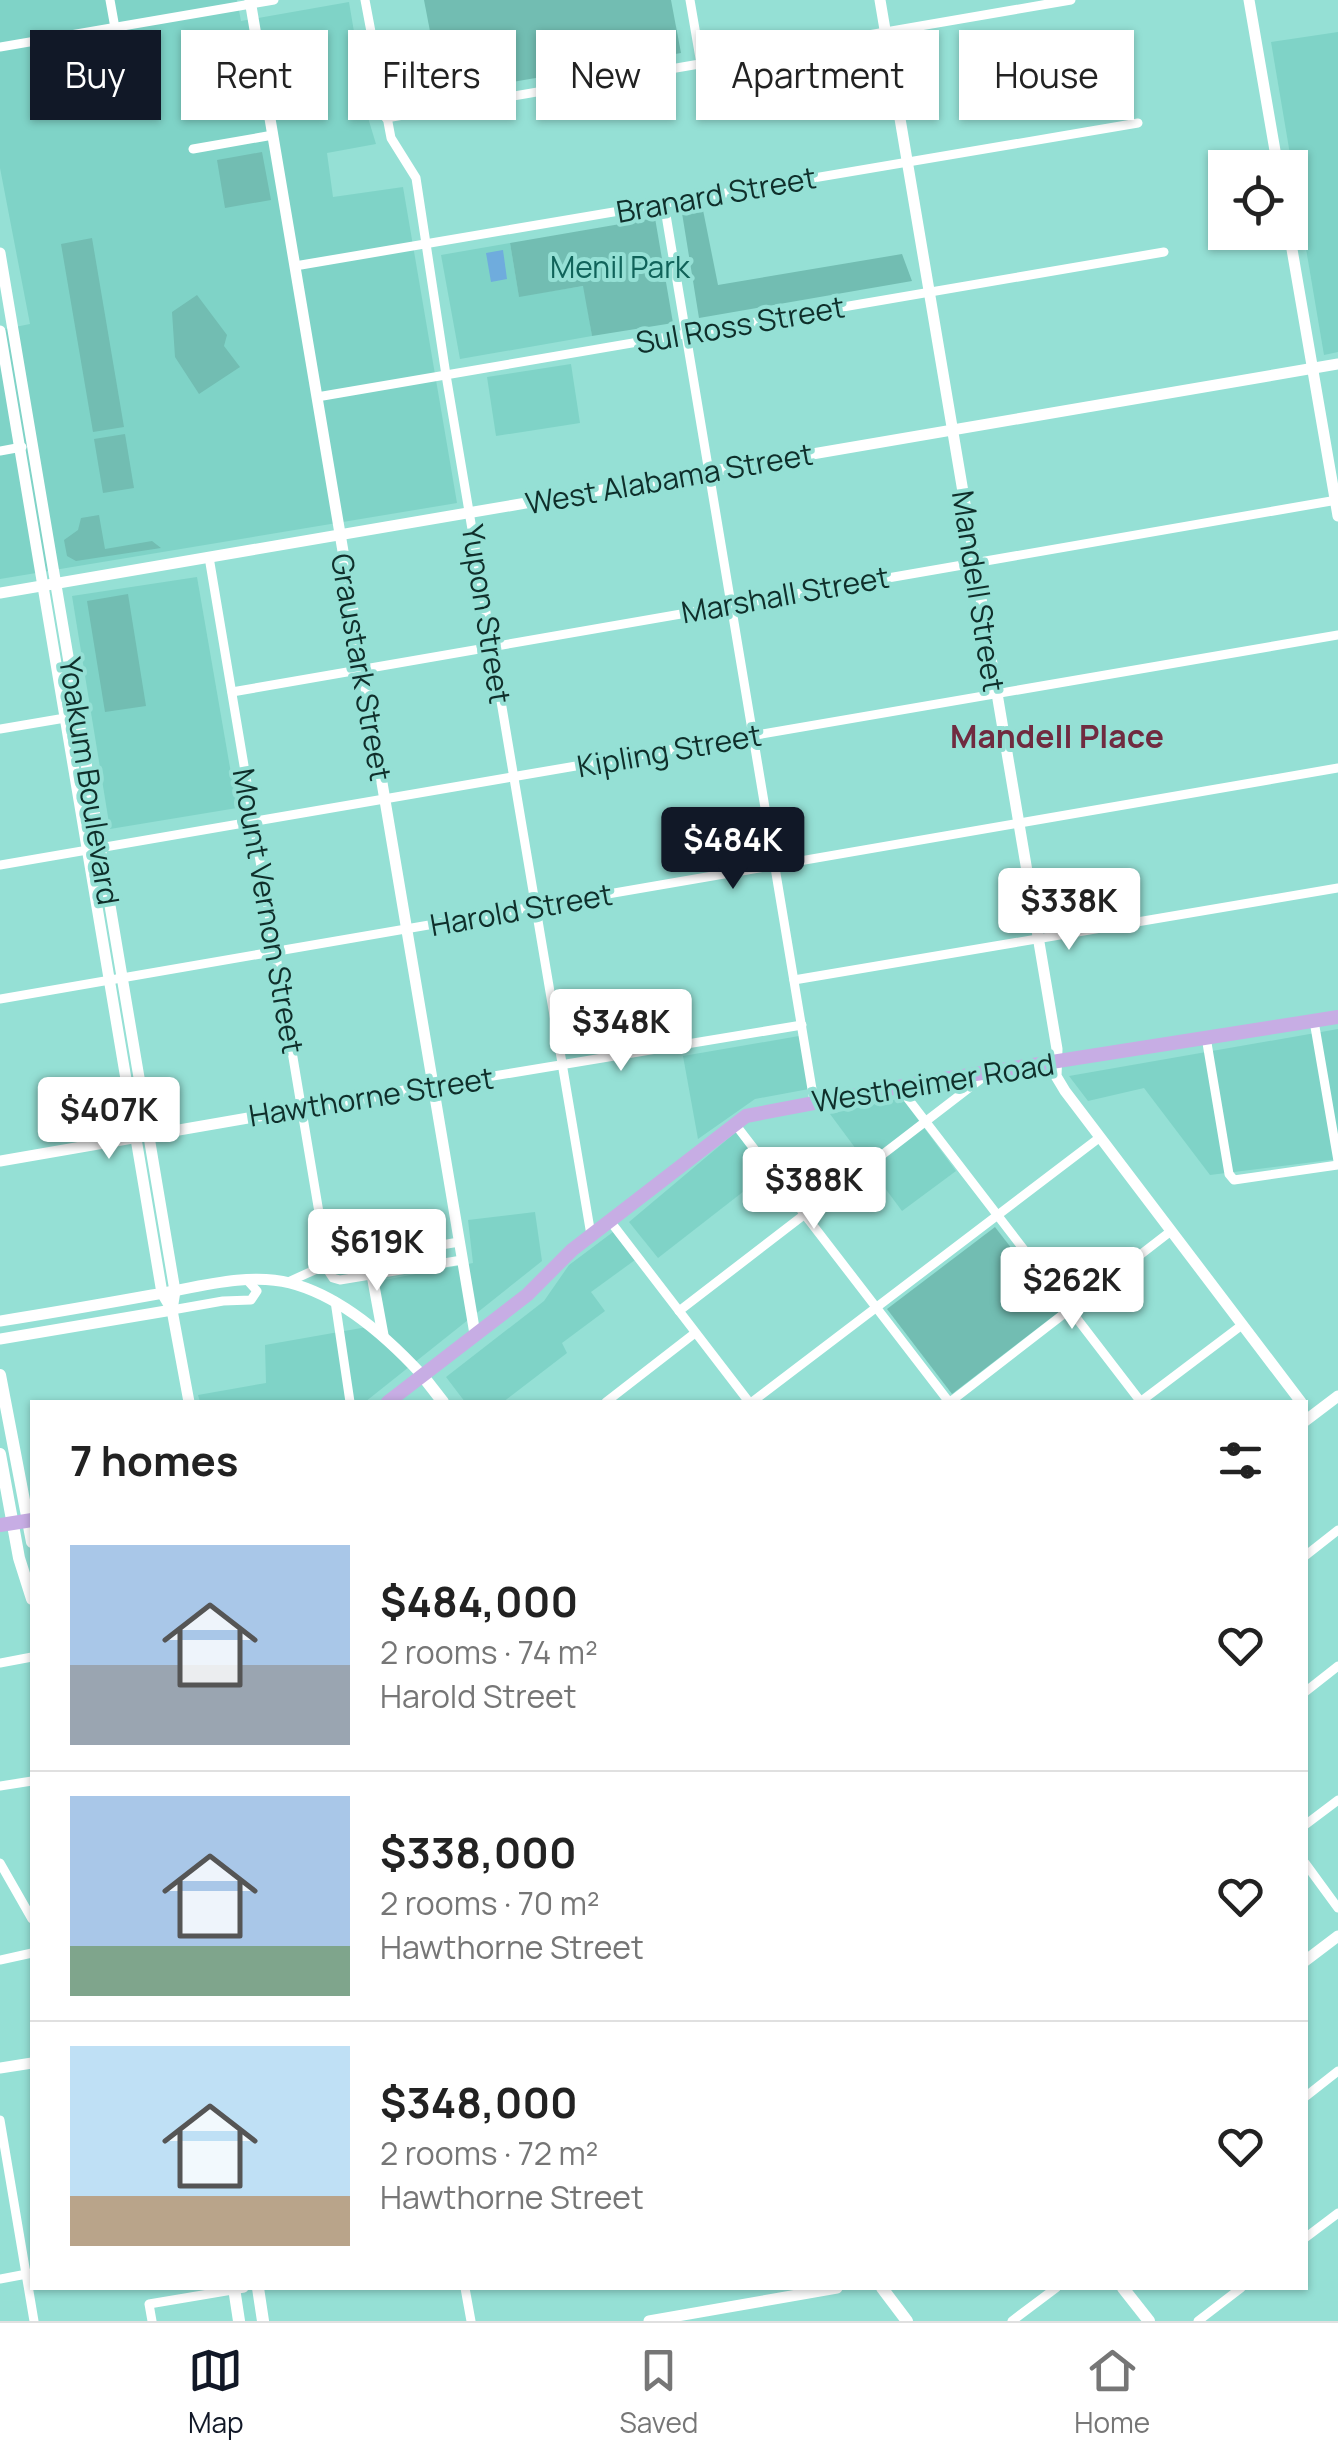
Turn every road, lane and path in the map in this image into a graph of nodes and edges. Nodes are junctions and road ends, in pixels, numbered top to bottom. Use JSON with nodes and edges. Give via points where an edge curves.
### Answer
{"nodes":[{"id":1,"x":110,"y":0,"type":"edge"},
{"id":2,"x":274,"y":0,"type":"edge"},
{"id":3,"x":364,"y":0,"type":"edge"},
{"id":4,"x":690,"y":0,"type":"edge"},
{"id":5,"x":880,"y":0,"type":"edge"},
{"id":6,"x":1071,"y":0,"type":"edge"},
{"id":7,"x":1249,"y":0,"type":"edge"},
{"id":8,"x":250,"y":2,"type":"edge"},
{"id":9,"x":115,"y":28,"type":"junction"},
{"id":10,"x":370,"y":30,"type":"edge"},
{"id":11,"x":886,"y":30,"type":"edge"},
{"id":12,"x":898,"y":30,"type":"edge"},
{"id":13,"x":696,"y":35,"type":"edge"},
{"id":14,"x":0,"y":47,"type":"edge"},
{"id":15,"x":696,"y":65,"type":"edge"},
{"id":16,"x":516,"y":96,"type":"edge"},
{"id":17,"x":386,"y":120,"type":"edge"},
{"id":18,"x":901,"y":120,"type":"edge"},
{"id":19,"x":1138,"y":123,"type":"dead end"},
{"id":20,"x":272,"y":135,"type":"junction"},
{"id":21,"x":193,"y":149,"type":"dead end"},
{"id":22,"x":1275,"y":150,"type":"edge"},
{"id":23,"x":908,"y":162,"type":"junction"},
{"id":24,"x":664,"y":203,"type":"junction"},
{"id":25,"x":426,"y":243,"type":"junction"},
{"id":26,"x":1292,"y":250,"type":"edge"},
{"id":27,"x":1164,"y":252,"type":"dead end"},
{"id":28,"x":0,"y":253,"type":"edge"},
{"id":29,"x":295,"y":266,"type":"junction"},
{"id":30,"x":930,"y":292,"type":"junction"},
{"id":31,"x":5,"y":316,"type":"edge"},
{"id":32,"x":0,"y":331,"type":"edge"},
{"id":33,"x":686,"y":334,"type":"junction"},
{"id":34,"x":1338,"y":364,"type":"edge"},
{"id":35,"x":1313,"y":368,"type":"junction"},
{"id":36,"x":446,"y":375,"type":"junction"},
{"id":37,"x":317,"y":397,"type":"junction"},
{"id":38,"x":954,"y":430,"type":"junction"},
{"id":39,"x":33,"y":445,"type":"junction"},
{"id":40,"x":20,"y":448,"type":"junction"},
{"id":41,"x":0,"y":451,"type":"edge"},
{"id":42,"x":709,"y":472,"type":"junction"},
{"id":43,"x":1337,"y":500,"type":"edge"},
{"id":44,"x":470,"y":512,"type":"junction"},
{"id":45,"x":1338,"y":516,"type":"edge"},
{"id":46,"x":340,"y":535,"type":"junction"},
{"id":47,"x":209,"y":557,"type":"junction"},
{"id":48,"x":974,"y":562,"type":"junction"},
{"id":49,"x":57,"y":583,"type":"junction"},
{"id":50,"x":42,"y":586,"type":"junction"},
{"id":51,"x":0,"y":593,"type":"edge"},
{"id":52,"x":731,"y":604,"type":"junction"},
{"id":53,"x":1338,"y":635,"type":"edge"},
{"id":54,"x":492,"y":644,"type":"junction"},
{"id":55,"x":362,"y":668,"type":"junction"},
{"id":56,"x":232,"y":692,"type":"junction"},
{"id":57,"x":996,"y":694,"type":"junction"},
{"id":58,"x":72,"y":717,"type":"junction"},
{"id":59,"x":0,"y":729,"type":"edge"},
{"id":60,"x":753,"y":736,"type":"junction"},
{"id":61,"x":1338,"y":768,"type":"edge"},
{"id":62,"x":514,"y":777,"type":"junction"},
{"id":63,"x":384,"y":799,"type":"junction"},
{"id":64,"x":254,"y":822,"type":"junction"},
{"id":65,"x":1018,"y":824,"type":"junction"},
{"id":66,"x":101,"y":848,"type":"junction"},
{"id":67,"x":87,"y":850,"type":"junction"},
{"id":68,"x":0,"y":865,"type":"edge"},
{"id":69,"x":775,"y":865,"type":"junction"},
{"id":70,"x":1338,"y":888,"type":"edge"},
{"id":71,"x":537,"y":906,"type":"junction"},
{"id":72,"x":406,"y":928,"type":"junction"},
{"id":73,"x":1038,"y":939,"type":"junction"},
{"id":74,"x":275,"y":950,"type":"junction"},
{"id":75,"x":116,"y":979,"type":"junction"},
{"id":76,"x":794,"y":980,"type":"junction"},
{"id":77,"x":0,"y":999,"type":"edge"},
{"id":78,"x":1338,"y":1017,"type":"edge"},
{"id":79,"x":1314,"y":1021,"type":"junction"},
{"id":80,"x":802,"y":1024,"type":"junction"},
{"id":81,"x":1206,"y":1038,"type":"junction"},
{"id":82,"x":1057,"y":1062,"type":"junction"},
{"id":83,"x":564,"y":1064,"type":"junction"},
{"id":84,"x":990,"y":1072,"type":"junction"},
{"id":85,"x":433,"y":1086,"type":"junction"},
{"id":86,"x":899,"y":1087,"type":"junction"},
{"id":87,"x":814,"y":1102,"type":"junction"},
{"id":88,"x":302,"y":1108,"type":"junction"},
{"id":89,"x":926,"y":1122,"type":"junction"},
{"id":90,"x":735,"y":1124,"type":"junction"},
{"id":91,"x":150,"y":1134,"type":"junction"},
{"id":92,"x":136,"y":1136,"type":"junction"},
{"id":93,"x":1099,"y":1138,"type":"junction"},
{"id":94,"x":0,"y":1161,"type":"edge"},
{"id":95,"x":1338,"y":1163,"type":"edge"},
{"id":96,"x":805,"y":1214,"type":"junction"},
{"id":97,"x":998,"y":1216,"type":"junction"},
{"id":98,"x":610,"y":1221,"type":"junction"},
{"id":99,"x":1171,"y":1231,"type":"junction"},
{"id":100,"x":591,"y":1235,"type":"junction"},
{"id":101,"x":460,"y":1242,"type":"junction"},
{"id":102,"x":462,"y":1260,"type":"junction"},
{"id":103,"x":328,"y":1264,"type":"junction"},
{"id":104,"x":372,"y":1275,"type":"junction"},
{"id":105,"x":248,"y":1281,"type":"junction"},
{"id":106,"x":288,"y":1282,"type":"junction"},
{"id":107,"x":176,"y":1291,"type":"junction"},
{"id":108,"x":162,"y":1294,"type":"junction"},
{"id":109,"x":335,"y":1302,"type":"junction"},
{"id":110,"x":876,"y":1308,"type":"junction"},
{"id":111,"x":172,"y":1310,"type":"junction"},
{"id":112,"x":1070,"y":1310,"type":"junction"},
{"id":113,"x":679,"y":1311,"type":"junction"},
{"id":114,"x":0,"y":1321,"type":"edge"},
{"id":115,"x":1242,"y":1324,"type":"junction"},
{"id":116,"x":696,"y":1333,"type":"junction"},
{"id":117,"x":475,"y":1334,"type":"junction"},
{"id":118,"x":0,"y":1339,"type":"edge"},
{"id":119,"x":385,"y":1340,"type":"junction"},
{"id":120,"x":422,"y":1374,"type":"junction"},
{"id":121,"x":0,"y":1375,"type":"edge"},
{"id":122,"x":1338,"y":1396,"type":"edge"},
{"id":123,"x":188,"y":1400,"type":"edge"},
{"id":124,"x":350,"y":1400,"type":"edge"},
{"id":125,"x":390,"y":1400,"type":"edge"},
{"id":126,"x":442,"y":1400,"type":"edge"},
{"id":127,"x":609,"y":1400,"type":"edge"},
{"id":128,"x":748,"y":1400,"type":"edge"},
{"id":129,"x":753,"y":1400,"type":"edge"},
{"id":130,"x":947,"y":1400,"type":"edge"},
{"id":131,"x":952,"y":1400,"type":"edge"},
{"id":132,"x":1138,"y":1400,"type":"edge"},
{"id":133,"x":1143,"y":1400,"type":"edge"},
{"id":134,"x":1297,"y":1400,"type":"edge"},
{"id":135,"x":1308,"y":1411,"type":"edge"},
{"id":136,"x":0,"y":1454,"type":"edge"},
{"id":137,"x":18,"y":1522,"type":"edge"},
{"id":138,"x":1338,"y":1530,"type":"edge"},
{"id":139,"x":1308,"y":1554,"type":"edge"},
{"id":140,"x":30,"y":1593,"type":"edge"},
{"id":141,"x":30,"y":1656,"type":"edge"},
{"id":142,"x":0,"y":1663,"type":"edge"},
{"id":143,"x":1338,"y":1666,"type":"edge"},
{"id":144,"x":1308,"y":1690,"type":"edge"},
{"id":145,"x":30,"y":1781,"type":"edge"},
{"id":146,"x":0,"y":1786,"type":"edge"},
{"id":147,"x":1338,"y":1800,"type":"edge"},
{"id":148,"x":1308,"y":1823,"type":"edge"},
{"id":149,"x":0,"y":1863,"type":"edge"},
{"id":150,"x":1308,"y":1867,"type":"edge"},
{"id":151,"x":1338,"y":1908,"type":"edge"},
{"id":152,"x":30,"y":1916,"type":"edge"},
{"id":153,"x":1338,"y":1936,"type":"edge"},
{"id":154,"x":30,"y":1953,"type":"edge"},
{"id":155,"x":1308,"y":1959,"type":"edge"},
{"id":156,"x":0,"y":1960,"type":"edge"},
{"id":157,"x":30,"y":2063,"type":"edge"},
{"id":158,"x":0,"y":2068,"type":"edge"},
{"id":159,"x":1338,"y":2071,"type":"edge"},
{"id":160,"x":1308,"y":2095,"type":"edge"},
{"id":161,"x":0,"y":2120,"type":"edge"},
{"id":162,"x":4,"y":2174,"type":"edge"},
{"id":163,"x":1338,"y":2213,"type":"edge"},
{"id":164,"x":1308,"y":2236,"type":"edge"},
{"id":165,"x":29,"y":2273,"type":"edge"},
{"id":166,"x":0,"y":2279,"type":"edge"},
{"id":167,"x":31,"y":2290,"type":"edge"},
{"id":168,"x":226,"y":2290,"type":"edge"},
{"id":169,"x":237,"y":2290,"type":"edge"},
{"id":170,"x":258,"y":2290,"type":"edge"},
{"id":171,"x":466,"y":2290,"type":"edge"},
{"id":172,"x":826,"y":2290,"type":"edge"},
{"id":173,"x":884,"y":2290,"type":"edge"},
{"id":174,"x":1053,"y":2290,"type":"edge"},
{"id":175,"x":1125,"y":2290,"type":"edge"},
{"id":176,"x":1238,"y":2290,"type":"edge"},
{"id":177,"x":34,"y":2321,"type":"edge"},
{"id":178,"x":152,"y":2321,"type":"edge"},
{"id":179,"x":239,"y":2321,"type":"edge"},
{"id":180,"x":263,"y":2321,"type":"edge"},
{"id":181,"x":471,"y":2321,"type":"edge"},
{"id":182,"x":649,"y":2321,"type":"edge"},
{"id":183,"x":907,"y":2321,"type":"edge"},
{"id":184,"x":1012,"y":2321,"type":"edge"},
{"id":185,"x":1149,"y":2321,"type":"edge"},
{"id":186,"x":1198,"y":2321,"type":"edge"}],
"edges":[{"from":1,"to":9,"type":"street"},
{"from":2,"to":8,"type":"street"},
{"from":3,"to":10,"type":"street","name":"Yupon Street"},
{"from":4,"to":13,"type":"street"},
{"from":5,"to":11,"type":"street","name":"Mandell Street"},
{"from":6,"to":12,"type":"street"},
{"from":7,"to":22,"type":"street"},
{"from":8,"to":9,"type":"street"},
{"from":8,"to":20,"type":"street","name":"Graustark Street"},
{"from":9,"to":14,"type":"street"},
{"from":15,"to":16,"type":"street"},
{"from":17,"to":25,"type":"street","name":"Yupon Street","via":[[416,178]]},
{"from":18,"to":23,"type":"street","name":"Mandell Street"},
{"from":19,"to":23,"type":"street","name":"Branard Street"},
{"from":20,"to":21,"type":"street"},
{"from":20,"to":29,"type":"street","name":"Graustark Street"},
{"from":23,"to":24,"type":"street","name":"Branard Street"},
{"from":23,"to":30,"type":"street","name":"Mandell Street"},
{"from":24,"to":25,"type":"street","name":"Branard Street"},
{"from":24,"to":33,"type":"street"},
{"from":25,"to":29,"type":"street","name":"Branard Street"},
{"from":25,"to":36,"type":"street","name":"Yupon Street"},
{"from":26,"to":35,"type":"street"},
{"from":27,"to":30,"type":"street","name":"Sul Ross Street"},
{"from":28,"to":31,"type":"street","name":"Yoakum Boulevard"},
{"from":29,"to":37,"type":"street","name":"Graustark Street"},
{"from":30,"to":33,"type":"street","name":"Sul Ross Street"},
{"from":30,"to":38,"type":"street","name":"Mandell Street"},
{"from":31,"to":39,"type":"street","name":"Yoakum Boulevard"},
{"from":32,"to":40,"type":"street","name":"Yoakum Boulevard"},
{"from":33,"to":36,"type":"street","name":"Sul Ross Street"},
{"from":33,"to":42,"type":"street"},
{"from":34,"to":35,"type":"street","name":"West Alabama Street"},
{"from":35,"to":38,"type":"street","name":"West Alabama Street"},
{"from":35,"to":43,"type":"street"},
{"from":36,"to":37,"type":"street","name":"Sul Ross Street"},
{"from":36,"to":44,"type":"street","name":"Yupon Street"},
{"from":37,"to":46,"type":"street","name":"Graustark Street"},
{"from":38,"to":42,"type":"street","name":"West Alabama Street"},
{"from":38,"to":48,"type":"street","name":"Mandell Street"},
{"from":39,"to":40,"type":"street"},
{"from":39,"to":49,"type":"street","name":"Yoakum Boulevard"},
{"from":40,"to":41,"type":"street"},
{"from":40,"to":50,"type":"street","name":"Yoakum Boulevard"},
{"from":42,"to":44,"type":"street","name":"West Alabama Street"},
{"from":42,"to":52,"type":"street"},
{"from":43,"to":45,"type":"street"},
{"from":43,"to":48,"type":"street","name":"Marshall Street"},
{"from":44,"to":46,"type":"street","name":"West Alabama Street"},
{"from":44,"to":54,"type":"street","name":"Yupon Street"},
{"from":46,"to":47,"type":"street","name":"West Alabama Street"},
{"from":46,"to":55,"type":"street","name":"Graustark Street"},
{"from":47,"to":49,"type":"street","name":"West Alabama Street"},
{"from":47,"to":56,"type":"street","name":"Mount Vernon Street"},
{"from":48,"to":52,"type":"street","name":"Marshall Street"},
{"from":48,"to":57,"type":"street","name":"Mandell Street"},
{"from":49,"to":50,"type":"street","name":"West Alabama Street"},
{"from":49,"to":58,"type":"street","name":"Yoakum Boulevard"},
{"from":50,"to":51,"type":"street","name":"West Alabama Street"},
{"from":50,"to":58,"type":"street","name":"Yoakum Boulevard"},
{"from":52,"to":54,"type":"street","name":"Marshall Street"},
{"from":52,"to":60,"type":"street"},
{"from":53,"to":57,"type":"street","name":"Kipling Street"},
{"from":54,"to":55,"type":"street","name":"Marshall Street"},
{"from":54,"to":62,"type":"street","name":"Yupon Street"},
{"from":55,"to":56,"type":"street","name":"Marshall Street"},
{"from":55,"to":63,"type":"street","name":"Graustark Street"},
{"from":56,"to":64,"type":"street","name":"Mount Vernon Street"},
{"from":57,"to":60,"type":"street","name":"Kipling Street"},
{"from":57,"to":65,"type":"street","name":"Mandell Street"},
{"from":58,"to":59,"type":"street"},
{"from":58,"to":66,"type":"street","name":"Yoakum Boulevard"},
{"from":58,"to":67,"type":"street","name":"Yoakum Boulevard"},
{"from":60,"to":62,"type":"street","name":"Kipling Street"},
{"from":60,"to":69,"type":"street"},
{"from":61,"to":65,"type":"street","name":"Harold Street"},
{"from":62,"to":63,"type":"street","name":"Kipling Street"},
{"from":62,"to":71,"type":"street","name":"Yupon Street"},
{"from":63,"to":64,"type":"street","name":"Kipling Street"},
{"from":63,"to":72,"type":"street","name":"Graustark Street"},
{"from":64,"to":66,"type":"street","name":"Kipling Street"},
{"from":64,"to":74,"type":"street","name":"Mount Vernon Street"},
{"from":65,"to":69,"type":"street","name":"Harold Street"},
{"from":65,"to":73,"type":"street","name":"Mandell Street"},
{"from":66,"to":67,"type":"street","name":"Kipling Street"},
{"from":66,"to":75,"type":"street","name":"Yoakum Boulevard"},
{"from":67,"to":68,"type":"street","name":"Kipling Street"},
{"from":67,"to":75,"type":"street","name":"Yoakum Boulevard"},
{"from":69,"to":71,"type":"street","name":"Harold Street"},
{"from":69,"to":76,"type":"street"},
{"from":70,"to":73,"type":"street"},
{"from":71,"to":72,"type":"street","name":"Harold Street"},
{"from":71,"to":83,"type":"street","name":"Yupon Street"},
{"from":72,"to":74,"type":"street","name":"Harold Street"},
{"from":72,"to":85,"type":"street","name":"Graustark Street"},
{"from":73,"to":76,"type":"street"},
{"from":73,"to":82,"type":"street","name":"Mandell Street"},
{"from":74,"to":75,"type":"street","name":"Harold Street"},
{"from":74,"to":88,"type":"street","name":"Mount Vernon Street"},
{"from":75,"to":77,"type":"street","name":"Harold Street"},
{"from":75,"to":91,"type":"street","name":"Yoakum Boulevard"},
{"from":75,"to":92,"type":"street","name":"Yoakum Boulevard"},
{"from":76,"to":80,"type":"street"},
{"from":78,"to":79,"type":"main road","name":"Westheimer Road"},
{"from":79,"to":81,"type":"main road","name":"Westheimer Road"},
{"from":79,"to":95,"type":"street"},
{"from":80,"to":83,"type":"street","name":"Hawthorne Street"},
{"from":80,"to":87,"type":"street"},
{"from":81,"to":82,"type":"main road","name":"Westheimer Road"},
{"from":81,"to":95,"type":"street","via":[[1229,1174],[1240,1181]]},
{"from":82,"to":84,"type":"main road","name":"Westheimer Road"},
{"from":82,"to":93,"type":"street","name":"Mandell Street","via":[[1056,1076]]},
{"from":83,"to":85,"type":"street","name":"Hawthorne Street"},
{"from":83,"to":100,"type":"street","name":"Yupon Street"},
{"from":84,"to":86,"type":"main road","name":"Westheimer Road"},
{"from":84,"to":89,"type":"street"},
{"from":85,"to":88,"type":"street","name":"Hawthorne Street"},
{"from":85,"to":101,"type":"street","name":"Graustark Street"},
{"from":86,"to":87,"type":"main road","name":"Westheimer Road"},
{"from":86,"to":89,"type":"street"},
{"from":87,"to":90,"type":"main road","name":"Westheimer Road","via":[[760,1111]]},
{"from":88,"to":91,"type":"street","name":"Hawthorne Street"},
{"from":88,"to":103,"type":"street","name":"Mount Vernon Street"},
{"from":89,"to":96,"type":"street"},
{"from":89,"to":97,"type":"street"},
{"from":90,"to":96,"type":"street"},
{"from":90,"to":98,"type":"main road","name":"Westheimer Road"},
{"from":91,"to":92,"type":"street","name":"Hawthorne Street"},
{"from":91,"to":107,"type":"street","name":"Yoakum Boulevard"},
{"from":92,"to":94,"type":"street","name":"Hawthorne Street"},
{"from":92,"to":108,"type":"street","name":"Yoakum Boulevard"},
{"from":93,"to":97,"type":"street"},
{"from":93,"to":99,"type":"street","name":"Mandell Street"},
{"from":96,"to":110,"type":"street"},
{"from":96,"to":113,"type":"street"},
{"from":97,"to":110,"type":"street"},
{"from":97,"to":112,"type":"street"},
{"from":98,"to":100,"type":"main road","name":"Westheimer Road"},
{"from":98,"to":113,"type":"street"},
{"from":99,"to":112,"type":"street"},
{"from":99,"to":115,"type":"street","name":"Mandell Street"},
{"from":100,"to":117,"type":"main road","name":"Westheimer Road"},
{"from":101,"to":102,"type":"street","name":"Graustark Street"},
{"from":101,"to":103,"type":"street"},
{"from":102,"to":104,"type":"street"},
{"from":102,"to":117,"type":"street","name":"Graustark Street"},
{"from":103,"to":104,"type":"street","via":[[333,1278]]},
{"from":103,"to":106,"type":"street"},
{"from":104,"to":119,"type":"street"},
{"from":105,"to":106,"type":"street"},
{"from":105,"to":107,"type":"street"},
{"from":105,"to":111,"type":"street","via":[[257,1290],[252,1300]]},
{"from":106,"to":109,"type":"street"},
{"from":107,"to":108,"type":"street"},
{"from":107,"to":111,"type":"street","name":"Yoakum Boulevard"},
{"from":108,"to":111,"type":"street","name":"Yoakum Boulevard"},
{"from":108,"to":114,"type":"street"},
{"from":109,"to":119,"type":"street"},
{"from":109,"to":124,"type":"street"},
{"from":110,"to":129,"type":"street"},
{"from":110,"to":130,"type":"street"},
{"from":111,"to":118,"type":"street"},
{"from":111,"to":123,"type":"street","name":"Yoakum Boulevard"},
{"from":112,"to":131,"type":"street"},
{"from":112,"to":132,"type":"street"},
{"from":113,"to":116,"type":"street"},
{"from":115,"to":133,"type":"street"},
{"from":115,"to":134,"type":"street","name":"Mandell Street"},
{"from":116,"to":127,"type":"street"},
{"from":116,"to":128,"type":"street"},
{"from":117,"to":120,"type":"main road","name":"Westheimer Road"},
{"from":119,"to":120,"type":"street"},
{"from":120,"to":125,"type":"main road","name":"Westheimer Road"},
{"from":120,"to":126,"type":"main road"},
{"from":121,"to":137,"type":"main road"},
{"from":122,"to":135,"type":"street"},
{"from":136,"to":137,"type":"main road"},
{"from":137,"to":140,"type":"main road","via":[[19,1558]]},
{"from":138,"to":139,"type":"street"},
{"from":141,"to":142,"type":"street"},
{"from":143,"to":144,"type":"street"},
{"from":145,"to":146,"type":"street"},
{"from":147,"to":148,"type":"street"},
{"from":149,"to":152,"type":"street"},
{"from":150,"to":151,"type":"street"},
{"from":153,"to":155,"type":"street"},
{"from":154,"to":156,"type":"street"},
{"from":157,"to":158,"type":"street"},
{"from":159,"to":160,"type":"street"},
{"from":161,"to":162,"type":"street"},
{"from":162,"to":165,"type":"street"},
{"from":163,"to":164,"type":"street"},
{"from":165,"to":166,"type":"street"},
{"from":167,"to":177,"type":"street"},
{"from":168,"to":178,"type":"street","via":[[149,2304]]},
{"from":169,"to":179,"type":"main road"},
{"from":170,"to":180,"type":"main road"},
{"from":171,"to":181,"type":"street"},
{"from":172,"to":182,"type":"street"},
{"from":173,"to":183,"type":"main road"},
{"from":174,"to":184,"type":"street"},
{"from":175,"to":185,"type":"main road"},
{"from":176,"to":186,"type":"street"}]}
